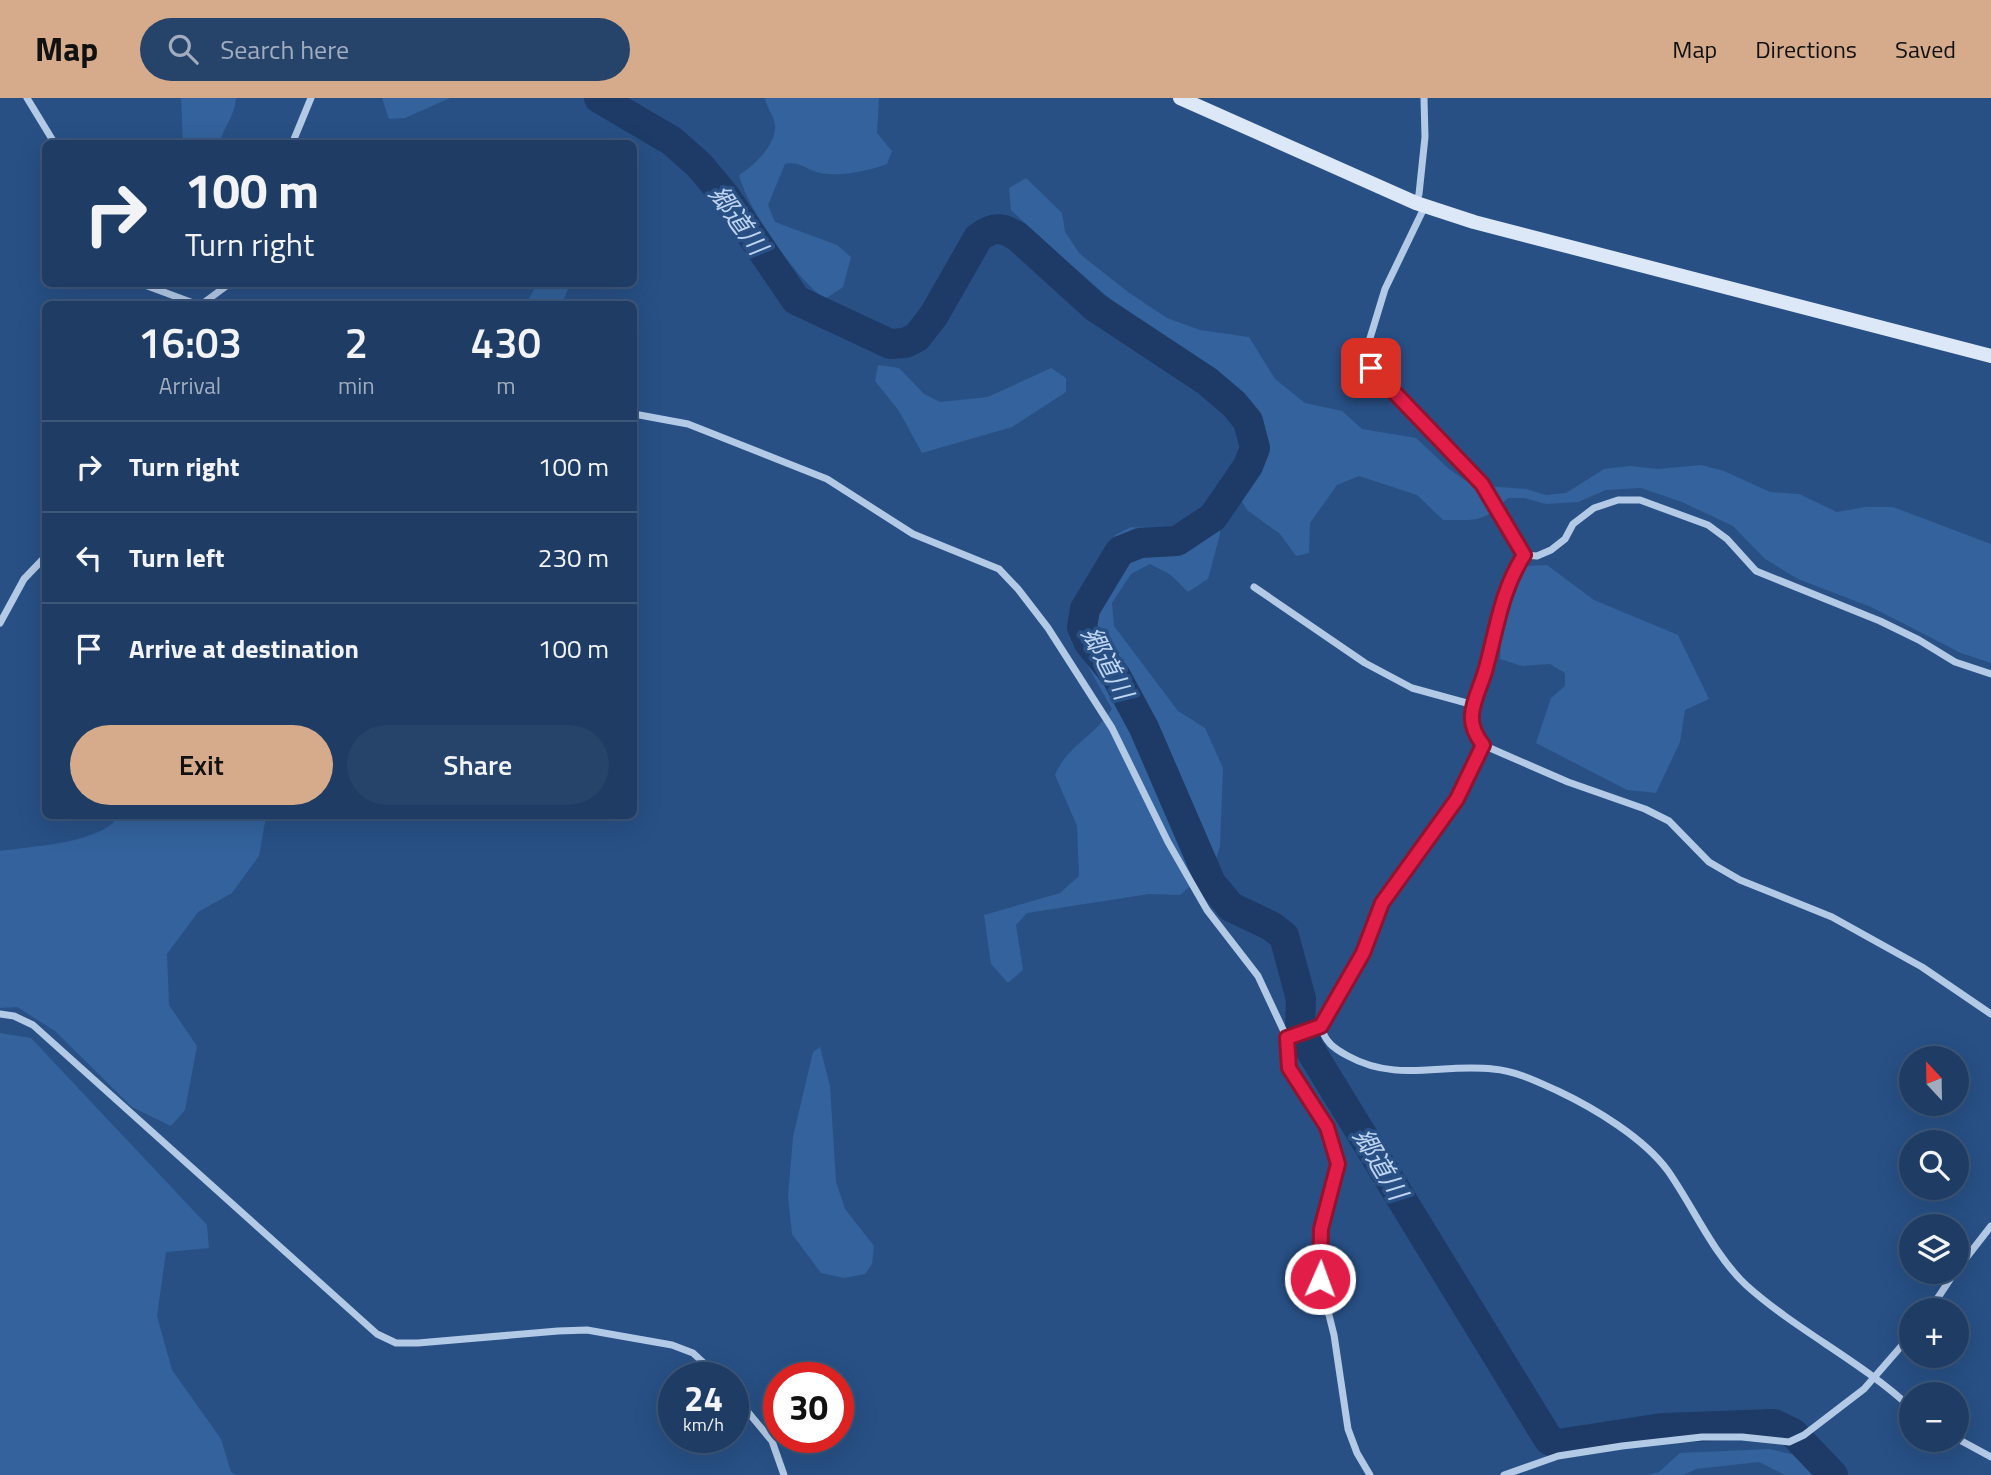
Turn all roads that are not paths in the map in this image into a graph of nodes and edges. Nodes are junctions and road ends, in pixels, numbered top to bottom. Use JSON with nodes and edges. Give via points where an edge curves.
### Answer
{"nodes":[{"id":1,"x":27,"y":98,"type":"edge"},
{"id":2,"x":311,"y":98,"type":"edge"},
{"id":3,"x":1180,"y":98,"type":"edge"},
{"id":4,"x":1423,"y":98,"type":"edge"},
{"id":5,"x":53,"y":140,"type":"edge"},
{"id":6,"x":294,"y":140,"type":"edge"},
{"id":7,"x":1420,"y":205,"type":"junction"},
{"id":8,"x":150,"y":287,"type":"edge"},
{"id":9,"x":225,"y":287,"type":"edge"},
{"id":10,"x":188,"y":301,"type":"edge"},
{"id":11,"x":206,"y":301,"type":"edge"},
{"id":12,"x":1991,"y":356,"type":"edge"},
{"id":13,"x":637,"y":415,"type":"edge"},
{"id":14,"x":1524,"y":555,"type":"junction"},
{"id":15,"x":42,"y":560,"type":"edge"},
{"id":16,"x":1254,"y":587,"type":"dead end"},
{"id":17,"x":0,"y":623,"type":"edge"},
{"id":18,"x":1991,"y":674,"type":"edge"},
{"id":19,"x":1474,"y":705,"type":"junction"},
{"id":20,"x":1483,"y":745,"type":"junction"},
{"id":21,"x":0,"y":1014,"type":"edge"},
{"id":22,"x":1991,"y":1014,"type":"edge"},
{"id":23,"x":1317,"y":1027,"type":"junction"},
{"id":24,"x":1287,"y":1038,"type":"junction"},
{"id":25,"x":1991,"y":1226,"type":"edge"},
{"id":26,"x":1969,"y":1254,"type":"edge"},
{"id":27,"x":1899,"y":1349,"type":"edge"},
{"id":28,"x":703,"y":1362,"type":"edge"},
{"id":29,"x":1875,"y":1378,"type":"junction"},
{"id":30,"x":1899,"y":1398,"type":"edge"},
{"id":31,"x":749,"y":1413,"type":"edge"},
{"id":32,"x":1969,"y":1445,"type":"edge"},
{"id":33,"x":1991,"y":1457,"type":"edge"},
{"id":34,"x":784,"y":1475,"type":"edge"},
{"id":35,"x":1370,"y":1475,"type":"edge"},
{"id":36,"x":1503,"y":1475,"type":"edge"}],
"edges":[{"from":1,"to":5,"type":"street"},
{"from":2,"to":6,"type":"street"},
{"from":3,"to":7,"type":"street"},
{"from":4,"to":7,"type":"street"},
{"from":7,"to":12,"type":"street"},
{"from":7,"to":14,"type":"street","via":[[1385,289],[1367,348],[1371,368],[1482,484]]},
{"from":8,"to":10,"type":"street"},
{"from":9,"to":11,"type":"street"},
{"from":13,"to":24,"type":"street","via":[[688,424],[789,461],[837,484],[913,534],[999,569],[1048,628],[1112,728],[1174,853],[1207,910],[1258,976]]},
{"from":14,"to":18,"type":"street","via":[[1551,550],[1594,508],[1618,500],[1640,500],[1708,525],[1756,571],[1881,621],[1955,662]]},
{"from":14,"to":19,"type":"street","via":[[1498,611]]},
{"from":15,"to":17,"type":"street","via":[[24,579]]},
{"from":16,"to":19,"type":"street","via":[[1365,663],[1412,688]]},
{"from":19,"to":20,"type":"street","via":[[1475,735]]},
{"from":20,"to":22,"type":"street","via":[[1668,821],[1709,862],[1740,880],[1832,917],[1922,967]]},
{"from":20,"to":23,"type":"street","via":[[1457,799],[1382,903],[1363,953]]},
{"from":21,"to":28,"type":"street","via":[[33,1025],[377,1334],[396,1343],[418,1343],[587,1331],[671,1345],[694,1353]]},
{"from":23,"to":24,"type":"street"},
{"from":23,"to":29,"type":"street","via":[[1333,1048],[1382,1070],[1507,1070],[1592,1109],[1667,1169],[1744,1283]]},
{"from":24,"to":35,"type":"street","via":[[1289,1068],[1327,1127],[1338,1164],[1321,1229],[1320,1279],[1348,1429]]},
{"from":25,"to":26,"type":"street"},
{"from":27,"to":29,"type":"street"},
{"from":29,"to":30,"type":"street"},
{"from":29,"to":36,"type":"street","via":[[1795,1440],[1702,1437],[1622,1446],[1558,1456]]},
{"from":31,"to":34,"type":"street","via":[[772,1441]]},
{"from":32,"to":33,"type":"street"}]}
